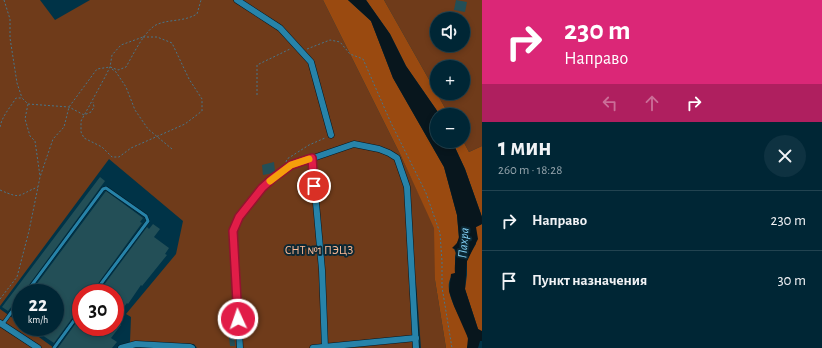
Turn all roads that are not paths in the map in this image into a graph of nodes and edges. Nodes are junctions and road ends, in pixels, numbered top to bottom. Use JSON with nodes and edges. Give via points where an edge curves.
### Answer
{"nodes":[{"id":1,"x":238,"y":0,"type":"edge"},
{"id":2,"x":331,"y":135,"type":"road end"},
{"id":3,"x":312,"y":158,"type":"junction"},
{"id":4,"x":33,"y":284,"type":"edge"},
{"id":5,"x":101,"y":284,"type":"edge"},
{"id":6,"x":12,"y":310,"type":"edge"},
{"id":7,"x":72,"y":323,"type":"edge"},
{"id":8,"x":1,"y":324,"type":"edge"},
{"id":9,"x":416,"y":338,"type":"junction"},
{"id":10,"x":325,"y":347,"type":"edge"},
{"id":11,"x":38,"y":348,"type":"edge"},
{"id":12,"x":54,"y":348,"type":"edge"},
{"id":13,"x":121,"y":348,"type":"edge"},
{"id":14,"x":192,"y":348,"type":"edge"},
{"id":15,"x":240,"y":348,"type":"edge"},
{"id":16,"x":313,"y":348,"type":"edge"},
{"id":17,"x":416,"y":348,"type":"edge"}],
"edges":[{"from":1,"to":2,"type":"street","via":[[280,28],[311,62]]},
{"from":3,"to":9,"type":"street","via":[[354,144],[379,149],[397,158],[407,187]]},
{"from":3,"to":10,"type":"street","via":[[322,270]]},
{"from":3,"to":15,"type":"street","via":[[287,167],[262,188],[239,217],[233,231]]},
{"from":4,"to":5,"type":"lane","via":[[106,188],[146,216],[148,221]]},
{"from":6,"to":8,"type":"lane"},
{"from":7,"to":12,"type":"lane"},
{"from":8,"to":11,"type":"street"},
{"from":9,"to":10,"type":"street"},
{"from":9,"to":17,"type":"street"},
{"from":10,"to":16,"type":"street"},
{"from":13,"to":14,"type":"street","via":[[136,344]]}]}
